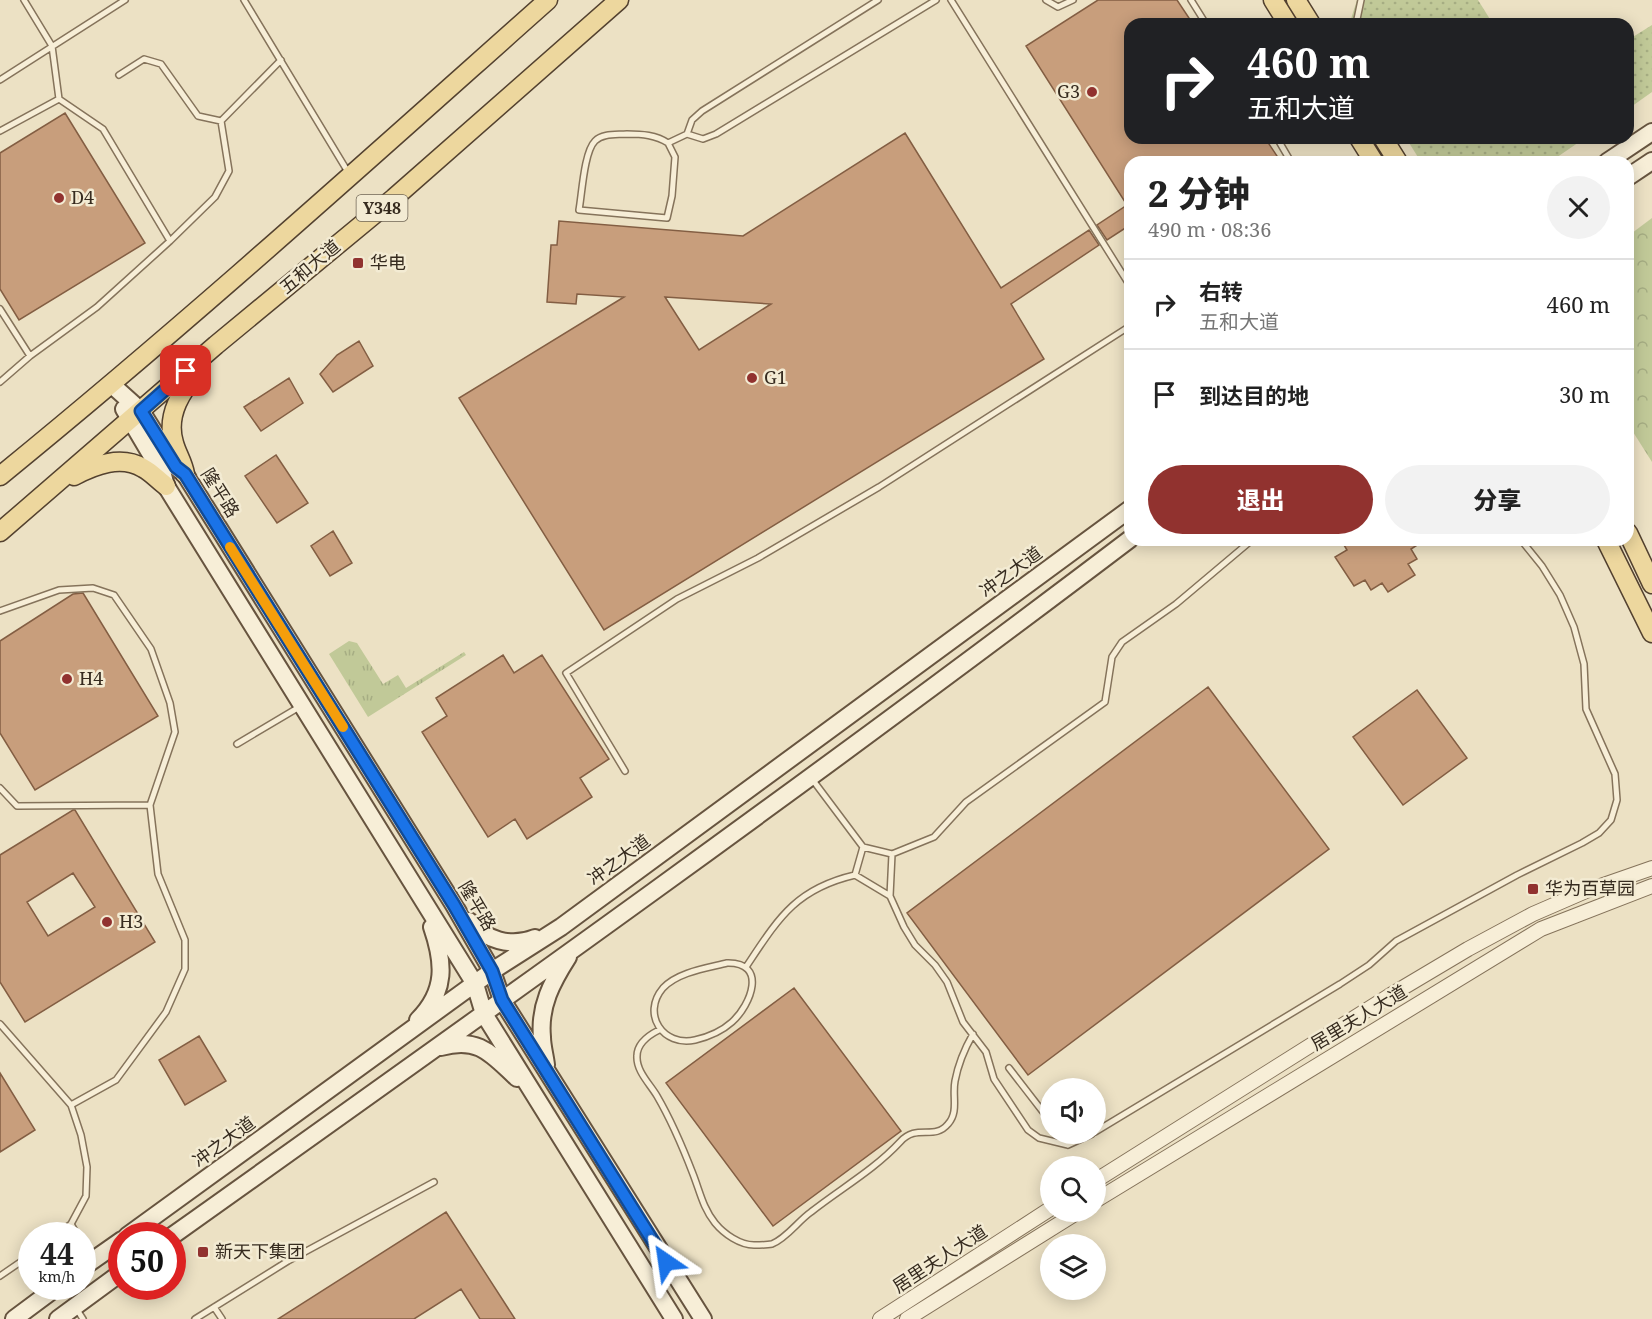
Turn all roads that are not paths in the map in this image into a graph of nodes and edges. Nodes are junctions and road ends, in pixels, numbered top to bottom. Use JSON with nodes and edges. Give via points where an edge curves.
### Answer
{"nodes":[{"id":1,"x":24,"y":0,"type":"edge"},
{"id":2,"x":125,"y":0,"type":"edge"},
{"id":3,"x":244,"y":0,"type":"edge"},
{"id":4,"x":548,"y":0,"type":"edge"},
{"id":5,"x":619,"y":0,"type":"edge"},
{"id":6,"x":879,"y":0,"type":"edge"},
{"id":7,"x":936,"y":0,"type":"edge"},
{"id":8,"x":951,"y":0,"type":"edge"},
{"id":9,"x":1046,"y":0,"type":"edge"},
{"id":10,"x":1074,"y":0,"type":"edge"},
{"id":11,"x":1191,"y":0,"type":"edge"},
{"id":12,"x":1273,"y":0,"type":"edge"},
{"id":13,"x":1296,"y":0,"type":"edge"},
{"id":14,"x":1361,"y":0,"type":"edge"},
{"id":15,"x":1202,"y":18,"type":"edge"},
{"id":16,"x":1284,"y":18,"type":"edge"},
{"id":17,"x":1307,"y":18,"type":"edge"},
{"id":18,"x":1357,"y":18,"type":"edge"},
{"id":19,"x":52,"y":46,"type":"junction"},
{"id":20,"x":281,"y":60,"type":"junction"},
{"id":21,"x":119,"y":75,"type":"dead end"},
{"id":22,"x":0,"y":80,"type":"edge"},
{"id":23,"x":59,"y":99,"type":"junction"},
{"id":24,"x":221,"y":121,"type":"junction"},
{"id":25,"x":0,"y":131,"type":"edge"},
{"id":26,"x":1652,"y":132,"type":"edge"},
{"id":27,"x":687,"y":134,"type":"junction"},
{"id":28,"x":668,"y":143,"type":"junction"},
{"id":29,"x":1634,"y":144,"type":"edge"},
{"id":30,"x":1634,"y":144,"type":"edge"},
{"id":31,"x":1616,"y":156,"type":"edge"},
{"id":32,"x":1652,"y":161,"type":"edge"},
{"id":33,"x":1634,"y":173,"type":"edge"},
{"id":34,"x":350,"y":176,"type":"junction"},
{"id":35,"x":170,"y":241,"type":"junction"},
{"id":36,"x":1124,"y":276,"type":"edge"},
{"id":37,"x":0,"y":309,"type":"edge"},
{"id":38,"x":1124,"y":330,"type":"edge"},
{"id":39,"x":216,"y":345,"type":"junction"},
{"id":40,"x":30,"y":356,"type":"junction"},
{"id":41,"x":0,"y":382,"type":"edge"},
{"id":42,"x":111,"y":384,"type":"junction"},
{"id":43,"x":135,"y":416,"type":"junction"},
{"id":44,"x":185,"y":474,"type":"junction"},
{"id":45,"x":0,"y":476,"type":"edge"},
{"id":46,"x":54,"y":486,"type":"junction"},
{"id":47,"x":166,"y":486,"type":"junction"},
{"id":48,"x":1124,"y":513,"type":"edge"},
{"id":49,"x":0,"y":532,"type":"edge"},
{"id":50,"x":1124,"y":544,"type":"edge"},
{"id":51,"x":1634,"y":545,"type":"edge"},
{"id":52,"x":1245,"y":546,"type":"edge"},
{"id":53,"x":1526,"y":546,"type":"edge"},
{"id":54,"x":1609,"y":546,"type":"edge"},
{"id":55,"x":1652,"y":582,"type":"edge"},
{"id":56,"x":0,"y":611,"type":"edge"},
{"id":57,"x":1652,"y":633,"type":"edge"},
{"id":58,"x":302,"y":705,"type":"junction"},
{"id":59,"x":237,"y":744,"type":"dead end"},
{"id":60,"x":625,"y":771,"type":"dead end"},
{"id":61,"x":810,"y":777,"type":"junction"},
{"id":62,"x":0,"y":788,"type":"edge"},
{"id":63,"x":150,"y":805,"type":"junction"},
{"id":64,"x":863,"y":847,"type":"junction"},
{"id":65,"x":892,"y":854,"type":"junction"},
{"id":66,"x":1652,"y":868,"type":"edge"},
{"id":67,"x":855,"y":875,"type":"junction"},
{"id":68,"x":1652,"y":886,"type":"edge"},
{"id":69,"x":890,"y":896,"type":"junction"},
{"id":70,"x":424,"y":900,"type":"junction"},
{"id":71,"x":454,"y":905,"type":"junction"},
{"id":72,"x":561,"y":927,"type":"junction"},
{"id":73,"x":574,"y":948,"type":"junction"},
{"id":74,"x":746,"y":967,"type":"junction"},
{"id":75,"x":492,"y":971,"type":"junction"},
{"id":76,"x":475,"y":984,"type":"junction"},
{"id":77,"x":502,"y":1000,"type":"junction"},
{"id":78,"x":484,"y":1014,"type":"junction"},
{"id":79,"x":0,"y":1024,"type":"edge"},
{"id":80,"x":659,"y":1030,"type":"junction"},
{"id":81,"x":973,"y":1034,"type":"junction"},
{"id":82,"x":393,"y":1044,"type":"junction"},
{"id":83,"x":412,"y":1065,"type":"junction"},
{"id":84,"x":1009,"y":1068,"type":"dead end"},
{"id":85,"x":546,"y":1070,"type":"junction"},
{"id":86,"x":532,"y":1091,"type":"junction"},
{"id":87,"x":71,"y":1105,"type":"junction"},
{"id":88,"x":1040,"y":1108,"type":"edge"},
{"id":89,"x":1106,"y":1125,"type":"edge"},
{"id":90,"x":1068,"y":1145,"type":"edge"},
{"id":91,"x":1106,"y":1174,"type":"edge"},
{"id":92,"x":434,"y":1182,"type":"dead end"},
{"id":93,"x":1106,"y":1194,"type":"edge"},
{"id":94,"x":1040,"y":1215,"type":"edge"},
{"id":95,"x":72,"y":1222,"type":"edge"},
{"id":96,"x":146,"y":1222,"type":"edge"},
{"id":97,"x":1062,"y":1222,"type":"edge"},
{"id":98,"x":186,"y":1226,"type":"edge"},
{"id":99,"x":18,"y":1264,"type":"edge"},
{"id":100,"x":0,"y":1276,"type":"edge"},
{"id":101,"x":108,"y":1285,"type":"edge"},
{"id":102,"x":40,"y":1300,"type":"edge"},
{"id":103,"x":214,"y":1307,"type":"junction"},
{"id":104,"x":79,"y":1313,"type":"edge"},
{"id":105,"x":14,"y":1319,"type":"edge"},
{"id":106,"x":58,"y":1319,"type":"edge"},
{"id":107,"x":195,"y":1319,"type":"edge"},
{"id":108,"x":222,"y":1319,"type":"edge"},
{"id":109,"x":674,"y":1319,"type":"edge"},
{"id":110,"x":703,"y":1319,"type":"edge"},
{"id":111,"x":879,"y":1319,"type":"edge"},
{"id":112,"x":907,"y":1319,"type":"edge"}],
"edges":[{"from":1,"to":19,"type":"lane"},
{"from":2,"to":19,"type":"lane"},
{"from":3,"to":20,"type":"lane"},
{"from":4,"to":34,"type":"main road","number":"Y348"},
{"from":5,"to":39,"type":"main road","name":"五和大道","number":"Y348","via":[[394,198]]},
{"from":6,"to":27,"type":"lane","via":[[702,111],[692,120]]},
{"from":7,"to":27,"type":"lane","via":[[716,134],[703,139]]},
{"from":8,"to":36,"type":"lane"},
{"from":9,"to":10,"type":"lane","via":[[1058,7]]},
{"from":11,"to":15,"type":"lane"},
{"from":12,"to":16,"type":"main road"},
{"from":13,"to":17,"type":"main road"},
{"from":14,"to":18,"type":"lane"},
{"from":19,"to":22,"type":"lane"},
{"from":19,"to":23,"type":"lane"},
{"from":20,"to":24,"type":"lane"},
{"from":20,"to":34,"type":"lane"},
{"from":21,"to":24,"type":"lane","via":[[144,59],[161,64],[198,116]]},
{"from":23,"to":25,"type":"lane"},
{"from":23,"to":35,"type":"lane","via":[[103,129]]},
{"from":24,"to":35,"type":"lane","via":[[229,171],[215,197]]},
{"from":26,"to":29,"type":"main road"},
{"from":27,"to":28,"type":"lane"},
{"from":28,"to":28,"type":"lane","via":[[675,157],[667,218],[579,210],[590,150],[596,141],[606,135],[633,134],[658,136]]},
{"from":30,"to":31,"type":"main road"},
{"from":32,"to":33,"type":"main road"},
{"from":34,"to":42,"type":"main road","number":"Y348"},
{"from":35,"to":40,"type":"lane","via":[[97,307]]},
{"from":37,"to":40,"type":"lane"},
{"from":38,"to":60,"type":"lane","via":[[879,487],[758,558],[677,599],[566,673]]},
{"from":39,"to":43,"type":"main road","name":"五和大道","number":"Y348"},
{"from":39,"to":44,"type":"main road","via":[[173,413],[171,433]]},
{"from":40,"to":41,"type":"lane"},
{"from":42,"to":43,"type":"main road","name":"隆平路"},
{"from":42,"to":45,"type":"main road","number":"Y348"},
{"from":43,"to":44,"type":"main road","name":"隆平路"},
{"from":43,"to":46,"type":"main road","name":"五和大道","number":"Y348"},
{"from":43,"to":47,"type":"main road","name":"隆平路"},
{"from":44,"to":71,"type":"main road","name":"隆平路"},
{"from":46,"to":47,"type":"main road","via":[[91,468],[122,461],[141,466]]},
{"from":46,"to":49,"type":"main road","name":"五和大道","number":"Y348"},
{"from":47,"to":58,"type":"main road","name":"隆平路"},
{"from":48,"to":72,"type":"main road","name":"冲之大道"},
{"from":50,"to":61,"type":"main road"},
{"from":51,"to":55,"type":"main road"},
{"from":52,"to":65,"type":"lane","via":[[1176,604],[1122,642],[1112,657],[1105,702],[966,802],[937,835]]},
{"from":53,"to":89,"type":"lane","via":[[1560,595],[1574,627],[1584,664],[1586,709],[1615,774],[1617,800],[1611,820],[1582,843],[1396,941],[1340,984]]},
{"from":54,"to":57,"type":"main road"},
{"from":56,"to":63,"type":"lane","via":[[59,590],[93,588],[114,595],[151,649],[170,703],[175,732]]},
{"from":58,"to":59,"type":"lane"},
{"from":58,"to":70,"type":"main road","name":"隆平路"},
{"from":61,"to":64,"type":"lane"},
{"from":61,"to":73,"type":"main road"},
{"from":62,"to":63,"type":"lane","via":[[17,806]]},
{"from":63,"to":87,"type":"lane","via":[[158,874],[185,940],[185,969],[166,1012],[116,1080]]},
{"from":64,"to":65,"type":"lane"},
{"from":64,"to":67,"type":"lane"},
{"from":65,"to":69,"type":"lane"},
{"from":66,"to":91,"type":"street","name":"居里夫人大道","via":[[1533,914],[1468,950]]},
{"from":67,"to":69,"type":"lane"},
{"from":67,"to":74,"type":"lane","via":[[814,889],[793,904]]},
{"from":68,"to":93,"type":"street","name":"居里夫人大道","via":[[1541,929]]},
{"from":69,"to":81,"type":"lane","via":[[915,945],[947,982],[963,1022]]},
{"from":70,"to":76,"type":"main road","name":"隆平路"},
{"from":70,"to":82,"type":"main road","via":[[439,947],[442,972],[437,991],[423,1014]]},
{"from":71,"to":72,"type":"main road","via":[[480,934],[497,940],[531,940]]},
{"from":71,"to":75,"type":"main road","name":"隆平路"},
{"from":72,"to":75,"type":"main road","name":"冲之大道"},
{"from":73,"to":77,"type":"main road"},
{"from":73,"to":85,"type":"main road","via":[[545,999],[542,1036]]},
{"from":74,"to":80,"type":"lane","via":[[727,963],[702,969],[663,988],[654,1018]]},
{"from":74,"to":80,"type":"lane","via":[[753,978],[752,990],[732,1023],[712,1035],[692,1040],[673,1040]]},
{"from":75,"to":76,"type":"main road","name":"冲之大道"},
{"from":75,"to":77,"type":"main road","name":"隆平路"},
{"from":76,"to":78,"type":"main road","name":"隆平路"},
{"from":76,"to":82,"type":"main road","name":"冲之大道"},
{"from":77,"to":78,"type":"main road"},
{"from":77,"to":85,"type":"main road","name":"隆平路"},
{"from":78,"to":83,"type":"main road"},
{"from":78,"to":86,"type":"main road","name":"隆平路"},
{"from":79,"to":87,"type":"lane"},
{"from":80,"to":81,"type":"lane","via":[[640,1045],[640,1070],[658,1096],[679,1140],[703,1205],[716,1225],[735,1240],[752,1246],[772,1244],[784,1236],[892,1152],[907,1135],[941,1131],[955,1110],[955,1080]]},
{"from":81,"to":90,"type":"lane","via":[[986,1052],[994,1079],[1028,1130],[1039,1138]]},
{"from":82,"to":96,"type":"main road","name":"冲之大道"},
{"from":83,"to":86,"type":"main road","via":[[443,1047],[464,1043],[485,1048]]},
{"from":83,"to":98,"type":"main road"},
{"from":84,"to":88,"type":"lane"},
{"from":85,"to":110,"type":"main road","name":"隆平路"},
{"from":86,"to":109,"type":"main road","name":"隆平路"},
{"from":87,"to":95,"type":"lane","via":[[87,1167],[86,1196]]},
{"from":92,"to":103,"type":"lane","via":[[288,1261]]},
{"from":94,"to":111,"type":"street","name":"居里夫人大道"},
{"from":97,"to":112,"type":"street","name":"居里夫人大道"},
{"from":99,"to":100,"type":"lane"},
{"from":101,"to":104,"type":"main road"},
{"from":102,"to":105,"type":"main road"},
{"from":103,"to":107,"type":"lane"},
{"from":103,"to":108,"type":"lane"},
{"from":104,"to":106,"type":"main road"}]}
